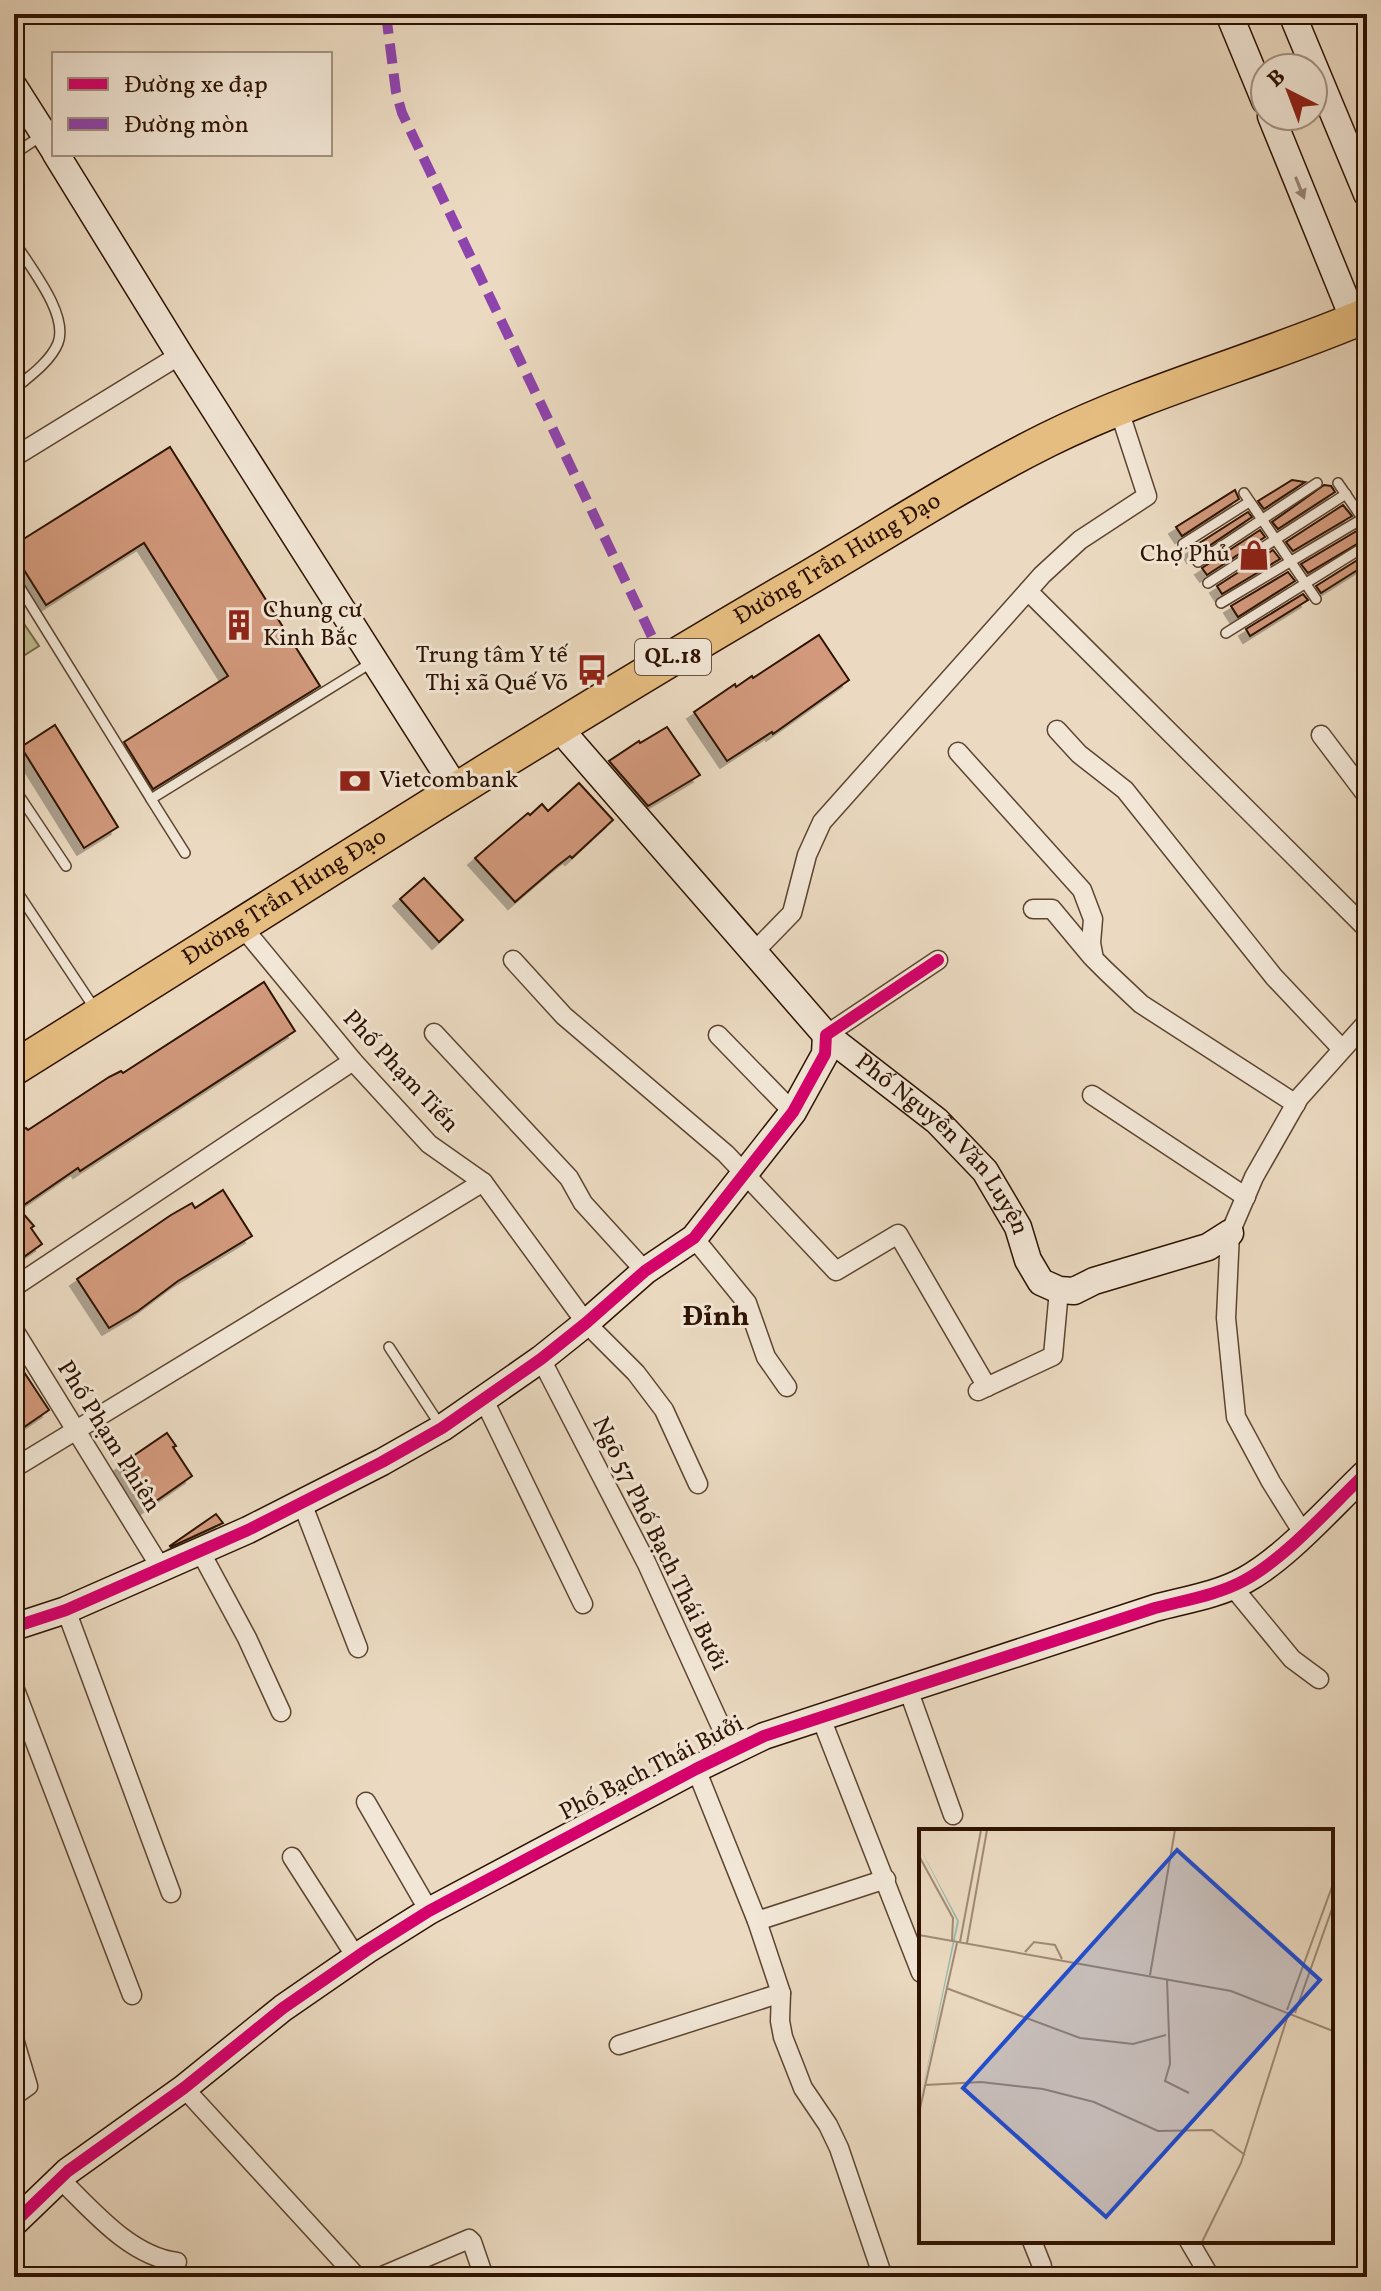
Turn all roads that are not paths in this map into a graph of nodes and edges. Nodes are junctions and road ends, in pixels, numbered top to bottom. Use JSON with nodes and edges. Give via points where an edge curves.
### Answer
{"nodes":[{"id":1,"x":1229,"y":14,"type":"edge"},
{"id":2,"x":1292,"y":14,"type":"edge"},
{"id":3,"x":1249,"y":62,"type":"edge"},
{"id":4,"x":14,"y":87,"type":"edge"},
{"id":5,"x":1278,"y":132,"type":"edge"},
{"id":6,"x":51,"y":146,"type":"edge"},
{"id":7,"x":14,"y":154,"type":"edge"},
{"id":8,"x":57,"y":156,"type":"edge"},
{"id":9,"x":1367,"y":194,"type":"edge"},
{"id":10,"x":14,"y":241,"type":"edge"},
{"id":11,"x":1361,"y":318,"type":"edge"},
{"id":12,"x":180,"y":355,"type":"junction"},
{"id":13,"x":14,"y":364,"type":"edge"},
{"id":14,"x":24,"y":381,"type":"junction"},
{"id":15,"x":14,"y":389,"type":"edge"},
{"id":16,"x":1118,"y":407,"type":"junction"},
{"id":17,"x":14,"y":457,"type":"edge"},
{"id":18,"x":1317,"y":483,"type":"dead end"},
{"id":19,"x":1338,"y":483,"type":"dead end"},
{"id":20,"x":1346,"y":494,"type":"junction"},
{"id":21,"x":1262,"y":520,"type":"junction"},
{"id":22,"x":1365,"y":520,"type":"edge"},
{"id":23,"x":1276,"y":540,"type":"junction"},
{"id":24,"x":1183,"y":544,"type":"dead end"},
{"id":25,"x":1367,"y":545,"type":"edge"},
{"id":26,"x":1291,"y":561,"type":"junction"},
{"id":27,"x":1198,"y":562,"type":"dead end"},
{"id":28,"x":14,"y":578,"type":"edge"},
{"id":29,"x":1208,"y":583,"type":"dead end"},
{"id":30,"x":1306,"y":583,"type":"junction"},
{"id":31,"x":1028,"y":591,"type":"junction"},
{"id":32,"x":1316,"y":599,"type":"dead end"},
{"id":33,"x":1221,"y":603,"type":"dead end"},
{"id":34,"x":1226,"y":633,"type":"dead end"},
{"id":35,"x":374,"y":661,"type":"junction"},
{"id":36,"x":559,"y":728,"type":"junction"},
{"id":37,"x":1057,"y":730,"type":"dead end"},
{"id":38,"x":1321,"y":735,"type":"dead end"},
{"id":39,"x":958,"y":752,"type":"dead end"},
{"id":40,"x":14,"y":788,"type":"edge"},
{"id":41,"x":456,"y":789,"type":"junction"},
{"id":42,"x":1367,"y":796,"type":"edge"},
{"id":43,"x":151,"y":799,"type":"junction"},
{"id":44,"x":26,"y":806,"type":"junction"},
{"id":45,"x":14,"y":813,"type":"edge"},
{"id":46,"x":185,"y":853,"type":"dead end"},
{"id":47,"x":66,"y":866,"type":"dead end"},
{"id":48,"x":14,"y":887,"type":"edge"},
{"id":49,"x":1033,"y":909,"type":"dead end"},
{"id":50,"x":240,"y":924,"type":"junction"},
{"id":51,"x":1367,"y":929,"type":"edge"},
{"id":52,"x":754,"y":952,"type":"junction"},
{"id":53,"x":1094,"y":959,"type":"junction"},
{"id":54,"x":513,"y":960,"type":"dead end"},
{"id":55,"x":938,"y":960,"type":"dead end"},
{"id":56,"x":99,"y":1015,"type":"junction"},
{"id":57,"x":1367,"y":1022,"type":"edge"},
{"id":58,"x":434,"y":1033,"type":"dead end"},
{"id":59,"x":718,"y":1035,"type":"dead end"},
{"id":60,"x":826,"y":1035,"type":"junction"},
{"id":61,"x":1342,"y":1049,"type":"junction"},
{"id":62,"x":353,"y":1061,"type":"junction"},
{"id":63,"x":14,"y":1068,"type":"edge"},
{"id":64,"x":1092,"y":1095,"type":"dead end"},
{"id":65,"x":1296,"y":1104,"type":"junction"},
{"id":66,"x":793,"y":1112,"type":"junction"},
{"id":67,"x":744,"y":1173,"type":"junction"},
{"id":68,"x":483,"y":1182,"type":"junction"},
{"id":69,"x":1246,"y":1197,"type":"junction"},
{"id":70,"x":1230,"y":1233,"type":"junction"},
{"id":71,"x":694,"y":1238,"type":"junction"},
{"id":72,"x":645,"y":1271,"type":"junction"},
{"id":73,"x":14,"y":1287,"type":"edge"},
{"id":74,"x":1059,"y":1290,"type":"junction"},
{"id":75,"x":586,"y":1323,"type":"junction"},
{"id":76,"x":14,"y":1330,"type":"edge"},
{"id":77,"x":389,"y":1347,"type":"dead end"},
{"id":78,"x":541,"y":1359,"type":"junction"},
{"id":79,"x":787,"y":1387,"type":"dead end"},
{"id":80,"x":484,"y":1400,"type":"junction"},
{"id":81,"x":442,"y":1428,"type":"junction"},
{"id":82,"x":75,"y":1431,"type":"junction"},
{"id":83,"x":14,"y":1468,"type":"edge"},
{"id":84,"x":1367,"y":1472,"type":"edge"},
{"id":85,"x":698,"y":1484,"type":"dead end"},
{"id":86,"x":302,"y":1503,"type":"junction"},
{"id":87,"x":1303,"y":1533,"type":"junction"},
{"id":88,"x":200,"y":1551,"type":"junction"},
{"id":89,"x":161,"y":1568,"type":"junction"},
{"id":90,"x":1232,"y":1586,"type":"junction"},
{"id":91,"x":583,"y":1604,"type":"dead end"},
{"id":92,"x":66,"y":1610,"type":"junction"},
{"id":93,"x":14,"y":1627,"type":"edge"},
{"id":94,"x":358,"y":1648,"type":"dead end"},
{"id":95,"x":1319,"y":1679,"type":"dead end"},
{"id":96,"x":14,"y":1687,"type":"edge"},
{"id":97,"x":908,"y":1689,"type":"junction"},
{"id":98,"x":281,"y":1712,"type":"dead end"},
{"id":99,"x":821,"y":1718,"type":"junction"},
{"id":100,"x":732,"y":1751,"type":"junction"},
{"id":101,"x":696,"y":1769,"type":"junction"},
{"id":102,"x":366,"y":1802,"type":"dead end"},
{"id":103,"x":953,"y":1815,"type":"dead end"},
{"id":104,"x":292,"y":1857,"type":"dead end"},
{"id":105,"x":886,"y":1879,"type":"junction"},
{"id":106,"x":171,"y":1893,"type":"dead end"},
{"id":107,"x":429,"y":1911,"type":"junction"},
{"id":108,"x":757,"y":1921,"type":"junction"},
{"id":109,"x":356,"y":1957,"type":"junction"},
{"id":110,"x":919,"y":1968,"type":"edge"},
{"id":111,"x":781,"y":1993,"type":"junction"},
{"id":112,"x":132,"y":1995,"type":"dead end"},
{"id":113,"x":14,"y":2039,"type":"edge"},
{"id":114,"x":619,"y":2045,"type":"dead end"},
{"id":115,"x":184,"y":2088,"type":"junction"},
{"id":116,"x":14,"y":2096,"type":"edge"},
{"id":117,"x":60,"y":2179,"type":"junction"},
{"id":118,"x":18,"y":2210,"type":"edge"},
{"id":119,"x":1033,"y":2243,"type":"edge"},
{"id":120,"x":1190,"y":2243,"type":"edge"},
{"id":121,"x":177,"y":2262,"type":"dead end"},
{"id":122,"x":1042,"y":2266,"type":"dead end"},
{"id":123,"x":1207,"y":2276,"type":"edge"},
{"id":124,"x":357,"y":2277,"type":"edge"},
{"id":125,"x":380,"y":2277,"type":"edge"},
{"id":126,"x":484,"y":2277,"type":"edge"},
{"id":127,"x":883,"y":2277,"type":"edge"}],
"edges":[{"from":1,"to":3,"type":"street"},
{"from":2,"to":9,"type":"street"},
{"from":4,"to":6,"type":"street"},
{"from":5,"to":11,"type":"street","one_way":true},
{"from":6,"to":7,"type":"lane"},
{"from":8,"to":12,"type":"street"},
{"from":10,"to":14,"type":"lane","via":[[59,314],[61,330],[57,346]]},
{"from":11,"to":16,"type":"highway","name":"Đường Trần Hưng Đạo","number":"QL.18"},
{"from":12,"to":17,"type":"street"},
{"from":12,"to":35,"type":"street"},
{"from":13,"to":14,"type":"lane"},
{"from":14,"to":15,"type":"lane"},
{"from":16,"to":31,"type":"street","via":[[1147,496],[1080,540]]},
{"from":16,"to":36,"type":"highway","name":"Đường Trần Hưng Đạo","number":"QL.18","via":[[962,487]]},
{"from":18,"to":21,"type":"lane"},
{"from":19,"to":20,"type":"lane"},
{"from":20,"to":22,"type":"lane"},
{"from":20,"to":23,"type":"lane"},
{"from":21,"to":23,"type":"lane"},
{"from":21,"to":24,"type":"lane","via":[[1246,497]]},
{"from":21,"to":27,"type":"lane"},
{"from":22,"to":26,"type":"lane"},
{"from":23,"to":26,"type":"lane"},
{"from":23,"to":29,"type":"lane"},
{"from":25,"to":30,"type":"lane"},
{"from":26,"to":30,"type":"lane"},
{"from":26,"to":33,"type":"lane"},
{"from":28,"to":43,"type":"lane"},
{"from":30,"to":32,"type":"lane"},
{"from":30,"to":34,"type":"lane"},
{"from":31,"to":51,"type":"street"},
{"from":31,"to":52,"type":"street","via":[[822,822],[792,913]]},
{"from":35,"to":41,"type":"street"},
{"from":35,"to":43,"type":"lane"},
{"from":36,"to":41,"type":"highway","name":"Đường Trần Hưng Đạo","number":"QL.18"},
{"from":36,"to":52,"type":"street","name":"Phố Nguyễn Văn Luyện"},
{"from":37,"to":61,"type":"street","via":[[1125,790],[1274,977]]},
{"from":38,"to":42,"type":"street"},
{"from":39,"to":53,"type":"street","via":[[1082,890],[1093,919]]},
{"from":40,"to":44,"type":"lane"},
{"from":41,"to":50,"type":"highway","name":"Đường Trần Hưng Đạo","number":"QL.18"},
{"from":43,"to":46,"type":"lane"},
{"from":44,"to":45,"type":"lane"},
{"from":44,"to":47,"type":"lane"},
{"from":48,"to":56,"type":"lane"},
{"from":49,"to":53,"type":"street","via":[[1052,909]]},
{"from":50,"to":56,"type":"highway","name":"Đường Trần Hưng Đạo","number":"QL.18"},
{"from":50,"to":62,"type":"street","name":"Phố Phạm Tiến"},
{"from":52,"to":60,"type":"street","name":"Phố Nguyễn Văn Luyện"},
{"from":53,"to":65,"type":"street","via":[[1141,1004]]},
{"from":54,"to":67,"type":"street","via":[[564,1016]]},
{"from":55,"to":60,"type":"street"},
{"from":56,"to":63,"type":"highway","name":"Đường Trần Hưng Đạo","number":"QL.18"},
{"from":57,"to":61,"type":"street"},
{"from":58,"to":72,"type":"street","via":[[560,1168],[583,1203]]},
{"from":59,"to":66,"type":"street"},
{"from":60,"to":66,"type":"street","via":[[825,1054]]},
{"from":60,"to":74,"type":"street","name":"Phố Nguyễn Văn Luyện","via":[[960,1143],[985,1171],[1018,1227],[1041,1282]]},
{"from":61,"to":65,"type":"street"},
{"from":62,"to":68,"type":"street","name":"Phố Phạm Tiến","via":[[429,1144]]},
{"from":62,"to":73,"type":"street"},
{"from":64,"to":69,"type":"street"},
{"from":65,"to":69,"type":"street"},
{"from":66,"to":67,"type":"street"},
{"from":67,"to":71,"type":"street"},
{"from":67,"to":74,"type":"street","via":[[836,1271],[898,1234],[982,1389],[1053,1356]]},
{"from":68,"to":75,"type":"street","name":"Phố Phạm Tiến"},
{"from":68,"to":82,"type":"street"},
{"from":69,"to":70,"type":"street"},
{"from":70,"to":74,"type":"street","via":[[1208,1247],[1074,1291]]},
{"from":70,"to":87,"type":"street","via":[[1226,1318],[1236,1417]]},
{"from":71,"to":72,"type":"street"},
{"from":71,"to":79,"type":"street","via":[[747,1303],[766,1357]]},
{"from":72,"to":75,"type":"street"},
{"from":75,"to":78,"type":"street"},
{"from":75,"to":85,"type":"street","name":"Phố Phạm Tiến","via":[[664,1410]]},
{"from":76,"to":82,"type":"street","name":"Phố Phạm Phiên"},
{"from":77,"to":81,"type":"lane"},
{"from":78,"to":80,"type":"street"},
{"from":78,"to":100,"type":"street","name":"Ngõ 57 Phố Bạch Thái Bưởi","via":[[647,1564]]},
{"from":80,"to":81,"type":"street"},
{"from":80,"to":91,"type":"street"},
{"from":81,"to":86,"type":"street"},
{"from":82,"to":83,"type":"street"},
{"from":82,"to":89,"type":"street","name":"Phố Phạm Phiên"},
{"from":84,"to":87,"type":"street","name":"Phố Bạch Thái Bưởi"},
{"from":86,"to":88,"type":"street"},
{"from":86,"to":94,"type":"street"},
{"from":87,"to":90,"type":"street","name":"Phố Bạch Thái Bưởi"},
{"from":88,"to":89,"type":"street"},
{"from":88,"to":98,"type":"street"},
{"from":89,"to":92,"type":"street"},
{"from":90,"to":95,"type":"street","via":[[1292,1659]]},
{"from":90,"to":97,"type":"street","name":"Phố Bạch Thái Bưởi"},
{"from":92,"to":93,"type":"street"},
{"from":92,"to":106,"type":"street"},
{"from":96,"to":112,"type":"street"},
{"from":97,"to":99,"type":"street","name":"Phố Bạch Thái Bưởi"},
{"from":97,"to":103,"type":"street"},
{"from":99,"to":100,"type":"street","name":"Phố Bạch Thái Bưởi"},
{"from":99,"to":105,"type":"street"},
{"from":100,"to":101,"type":"street","name":"Phố Bạch Thái Bưởi"},
{"from":101,"to":107,"type":"street","name":"Phố Bạch Thái Bưởi"},
{"from":101,"to":108,"type":"street"},
{"from":102,"to":107,"type":"street"},
{"from":104,"to":109,"type":"street"},
{"from":105,"to":108,"type":"street"},
{"from":105,"to":110,"type":"street"},
{"from":107,"to":109,"type":"street","name":"Phố Bạch Thái Bưởi"},
{"from":108,"to":111,"type":"street"},
{"from":109,"to":115,"type":"street","name":"Phố Bạch Thái Bưởi"},
{"from":111,"to":114,"type":"street"},
{"from":111,"to":127,"type":"street","via":[[783,2037],[803,2088],[839,2148]]},
{"from":113,"to":116,"type":"street","via":[[28,2086]]},
{"from":115,"to":117,"type":"street","name":"Phố Bạch Thái Bưởi"},
{"from":115,"to":124,"type":"street"},
{"from":117,"to":118,"type":"street","name":"Phố Bạch Thái Bưởi"},
{"from":117,"to":121,"type":"street","via":[[136,2246],[159,2260]]},
{"from":119,"to":122,"type":"street"},
{"from":120,"to":123,"type":"street"},
{"from":125,"to":126,"type":"street","via":[[469,2239]]}]}
